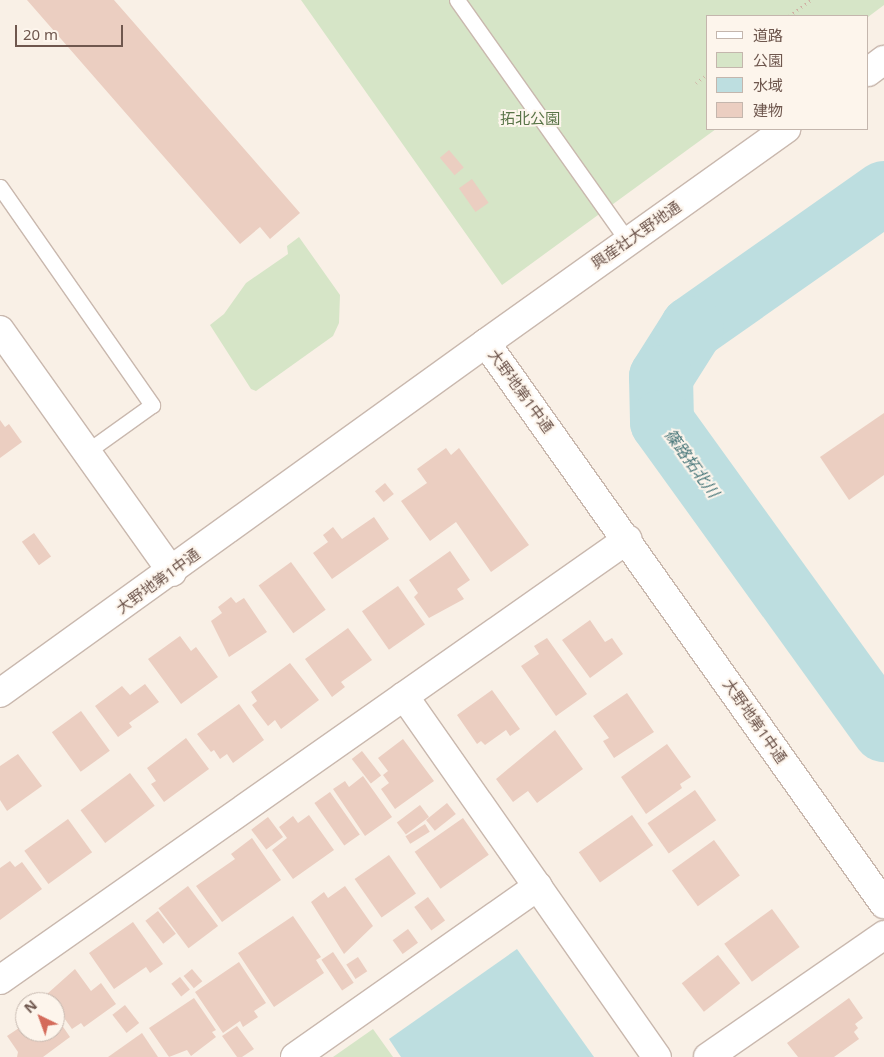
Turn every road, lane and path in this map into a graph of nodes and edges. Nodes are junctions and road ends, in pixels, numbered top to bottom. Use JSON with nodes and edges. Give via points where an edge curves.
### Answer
{"nodes":[{"id":1,"x":457,"y":0,"type":"edge"},
{"id":2,"x":811,"y":0,"type":"edge"},
{"id":3,"x":790,"y":15,"type":"edge"},
{"id":4,"x":884,"y":60,"type":"edge"},
{"id":5,"x":869,"y":71,"type":"edge"},
{"id":6,"x":706,"y":76,"type":"edge"},
{"id":7,"x":696,"y":83,"type":"dead end"},
{"id":8,"x":785,"y":130,"type":"edge"},
{"id":9,"x":0,"y":187,"type":"edge"},
{"id":10,"x":627,"y":240,"type":"junction"},
{"id":11,"x":1,"y":335,"type":"edge"},
{"id":12,"x":486,"y":343,"type":"junction"},
{"id":13,"x":85,"y":453,"type":"junction"},
{"id":14,"x":628,"y":539,"type":"junction"},
{"id":15,"x":172,"y":572,"type":"junction"},
{"id":16,"x":0,"y":693,"type":"edge"},
{"id":17,"x":404,"y":696,"type":"junction"},
{"id":18,"x":538,"y":886,"type":"junction"},
{"id":19,"x":884,"y":904,"type":"edge"},
{"id":20,"x":884,"y":935,"type":"edge"},
{"id":21,"x":0,"y":980,"type":"edge"},
{"id":22,"x":295,"y":1057,"type":"edge"},
{"id":23,"x":657,"y":1057,"type":"edge"},
{"id":24,"x":708,"y":1057,"type":"edge"}],
"edges":[{"from":1,"to":10,"type":"lane"},
{"from":2,"to":3,"type":"path"},
{"from":4,"to":5,"type":"street"},
{"from":6,"to":7,"type":"path"},
{"from":8,"to":10,"type":"street","name":"興産社大野地通"},
{"from":9,"to":13,"type":"lane","via":[[152,406]]},
{"from":10,"to":12,"type":"street","name":"興産社大野地通"},
{"from":11,"to":13,"type":"street"},
{"from":12,"to":14,"type":"street","name":"大野地第1中通"},
{"from":12,"to":15,"type":"street","name":"大野地第1中通"},
{"from":13,"to":15,"type":"street"},
{"from":14,"to":17,"type":"street"},
{"from":14,"to":19,"type":"street","name":"大野地第1中通"},
{"from":15,"to":16,"type":"street","name":"大野地第1中通"},
{"from":17,"to":18,"type":"street"},
{"from":17,"to":21,"type":"street"},
{"from":18,"to":22,"type":"street"},
{"from":18,"to":23,"type":"street"},
{"from":20,"to":24,"type":"street"}]}
